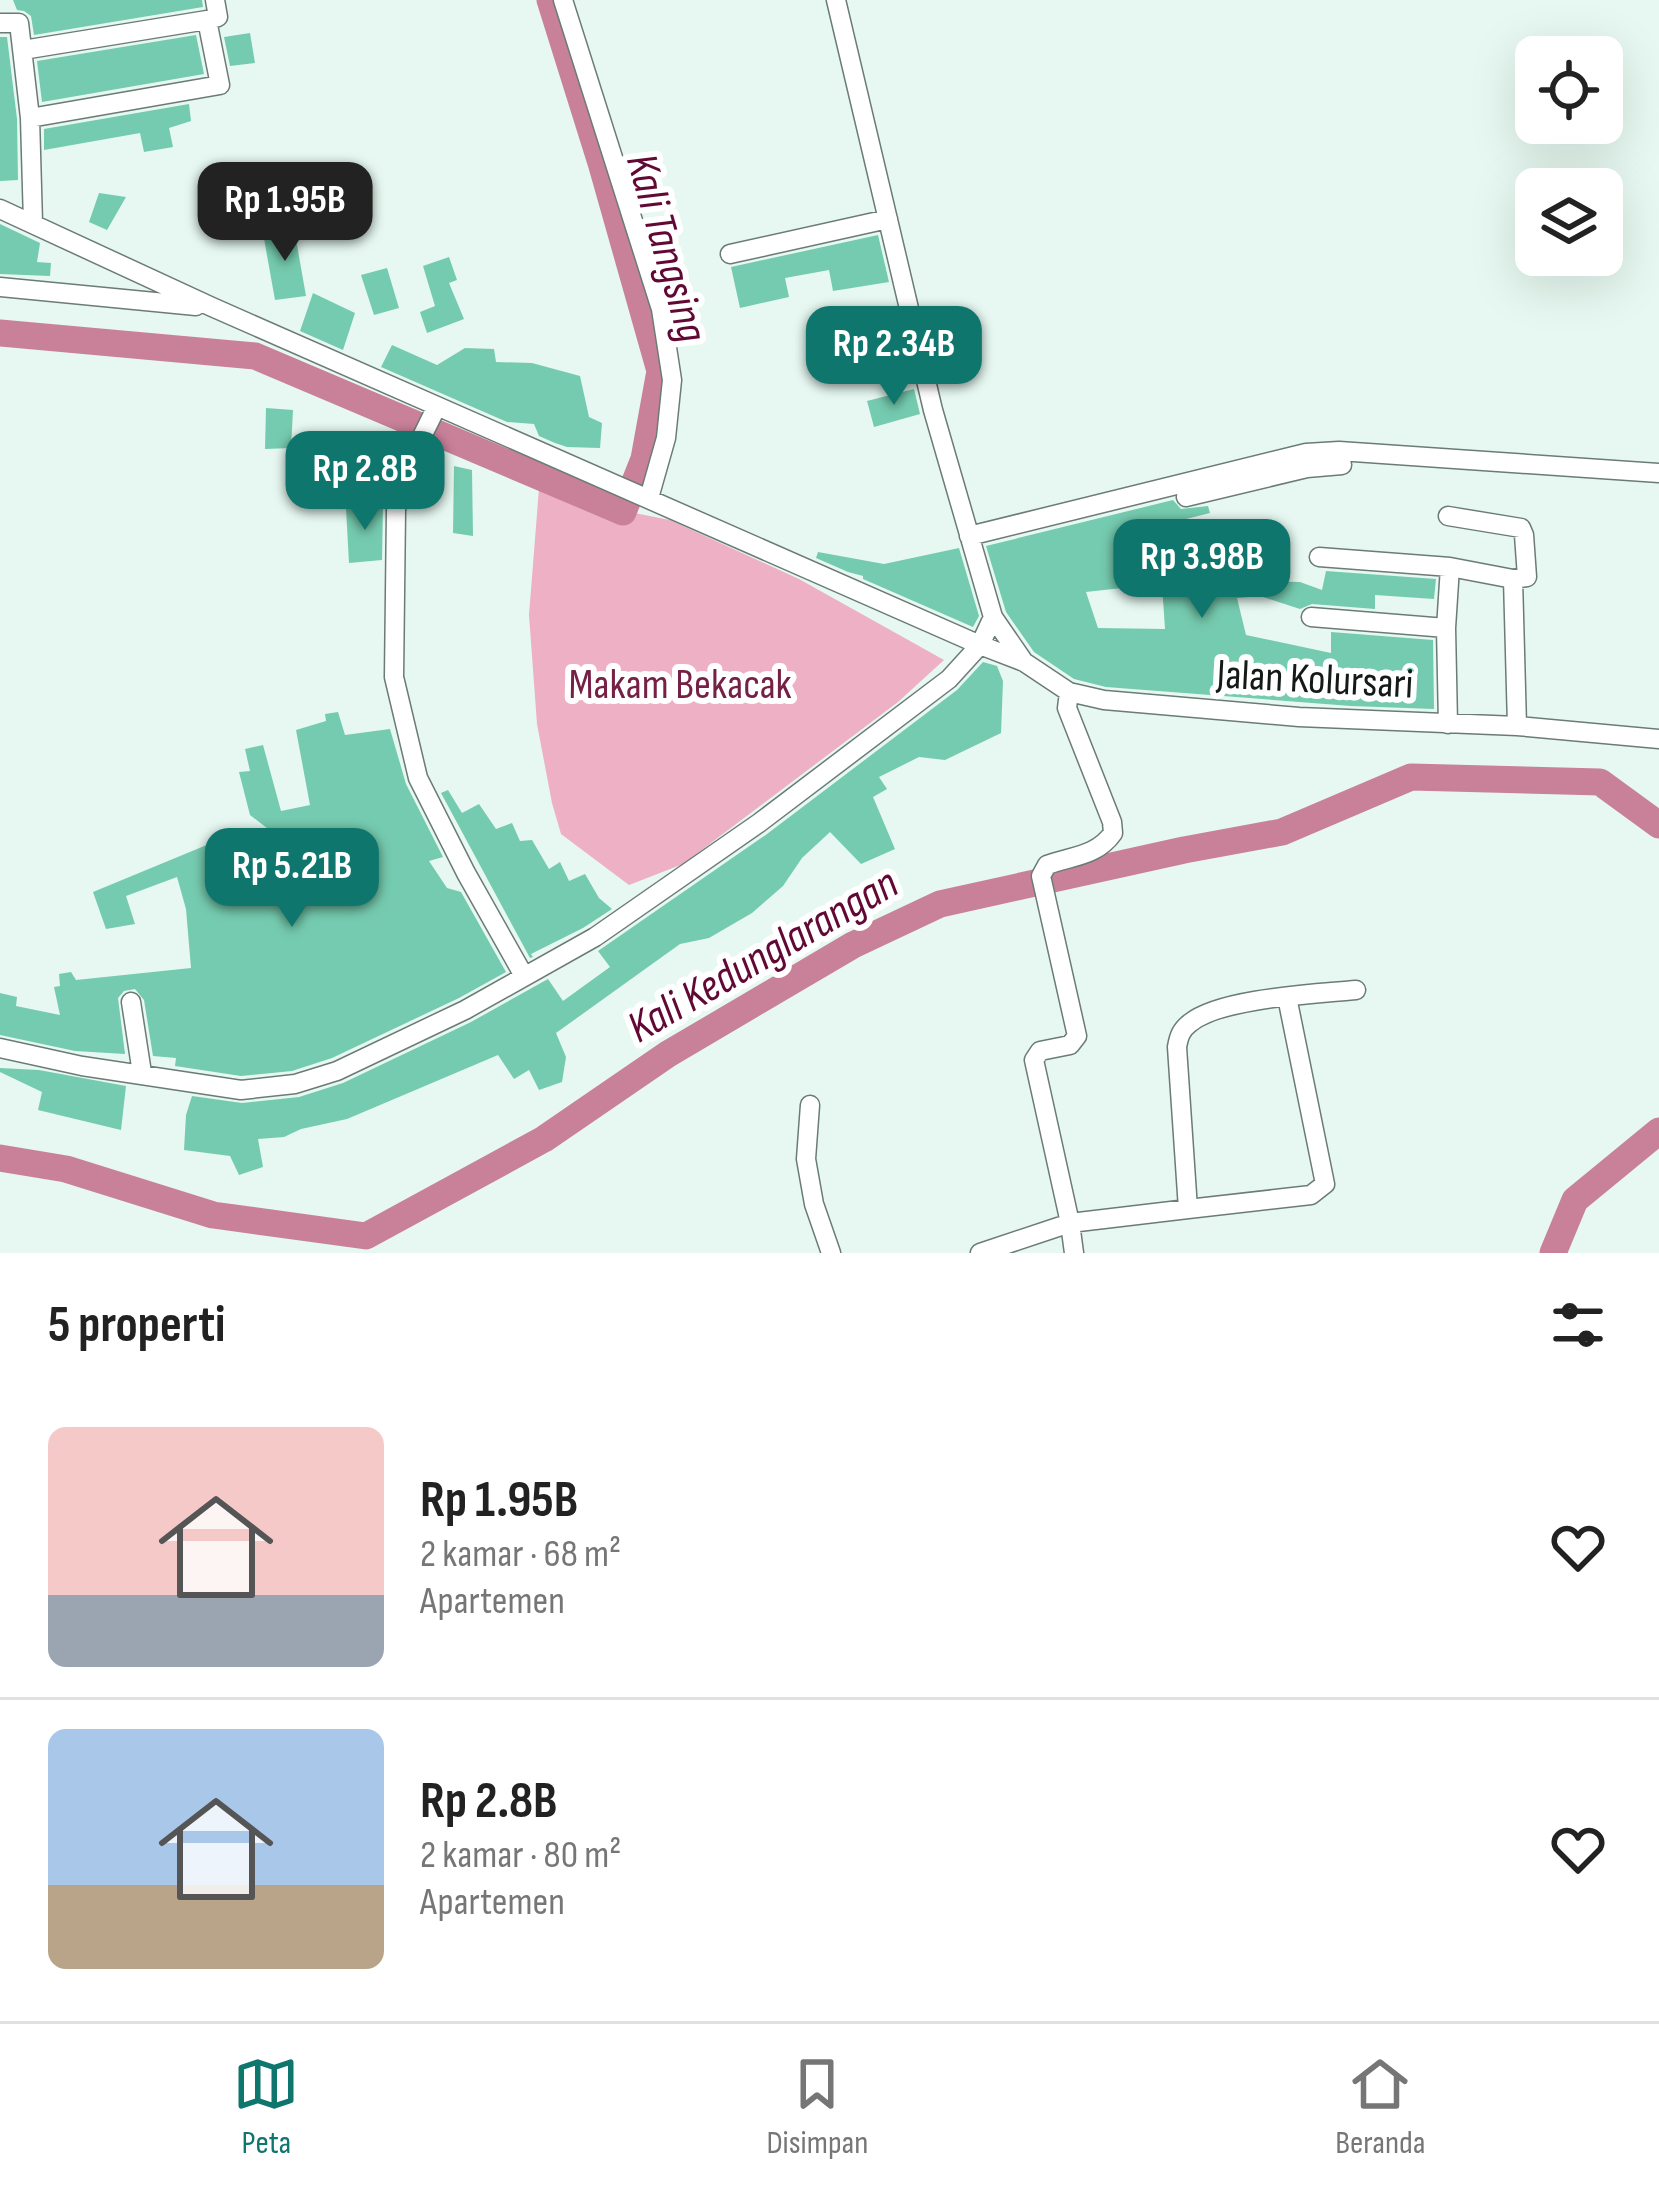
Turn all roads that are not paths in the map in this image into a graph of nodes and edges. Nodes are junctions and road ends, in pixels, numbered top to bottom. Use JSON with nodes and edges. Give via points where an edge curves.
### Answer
{"nodes":[{"id":1,"x":215,"y":0,"type":"edge"},
{"id":2,"x":563,"y":0,"type":"edge"},
{"id":3,"x":836,"y":0,"type":"edge"},
{"id":4,"x":207,"y":20,"type":"junction"},
{"id":5,"x":0,"y":23,"type":"edge"},
{"id":6,"x":23,"y":50,"type":"junction"},
{"id":7,"x":30,"y":118,"type":"junction"},
{"id":8,"x":0,"y":209,"type":"edge"},
{"id":9,"x":887,"y":219,"type":"junction"},
{"id":10,"x":33,"y":223,"type":"junction"},
{"id":11,"x":730,"y":254,"type":"dead end"},
{"id":12,"x":0,"y":287,"type":"edge"},
{"id":13,"x":212,"y":307,"type":"junction"},
{"id":14,"x":431,"y":420,"type":"junction"},
{"id":15,"x":1342,"y":465,"type":"dead end"},
{"id":16,"x":1268,"y":470,"type":"junction"},
{"id":17,"x":1659,"y":473,"type":"edge"},
{"id":18,"x":641,"y":494,"type":"junction"},
{"id":19,"x":1186,"y":497,"type":"dead end"},
{"id":20,"x":1448,"y":516,"type":"dead end"},
{"id":21,"x":969,"y":536,"type":"junction"},
{"id":22,"x":1319,"y":557,"type":"dead end"},
{"id":23,"x":1450,"y":567,"type":"junction"},
{"id":24,"x":1514,"y":579,"type":"junction"},
{"id":25,"x":993,"y":616,"type":"junction"},
{"id":26,"x":1311,"y":616,"type":"dead end"},
{"id":27,"x":1446,"y":628,"type":"junction"},
{"id":28,"x":980,"y":645,"type":"junction"},
{"id":29,"x":1024,"y":662,"type":"junction"},
{"id":30,"x":1069,"y":692,"type":"junction"},
{"id":31,"x":1448,"y":724,"type":"junction"},
{"id":32,"x":1516,"y":726,"type":"junction"},
{"id":33,"x":1659,"y":739,"type":"edge"},
{"id":34,"x":524,"y":976,"type":"junction"},
{"id":35,"x":1356,"y":990,"type":"dead end"},
{"id":36,"x":1287,"y":998,"type":"junction"},
{"id":37,"x":131,"y":1002,"type":"dead end"},
{"id":38,"x":0,"y":1048,"type":"edge"},
{"id":39,"x":142,"y":1073,"type":"junction"},
{"id":40,"x":810,"y":1105,"type":"dead end"},
{"id":41,"x":1188,"y":1209,"type":"junction"},
{"id":42,"x":1070,"y":1222,"type":"junction"},
{"id":43,"x":831,"y":1253,"type":"edge"},
{"id":44,"x":980,"y":1253,"type":"edge"},
{"id":45,"x":1074,"y":1253,"type":"edge"}],
"edges":[{"from":1,"to":4,"type":"street","via":[[218,17]]},
{"from":2,"to":18,"type":"street","via":[[661,309],[672,380],[666,438]]},
{"from":3,"to":9,"type":"street"},
{"from":4,"to":6,"type":"street"},
{"from":4,"to":7,"type":"street","via":[[220,85]]},
{"from":5,"to":6,"type":"street","via":[[20,22]]},
{"from":6,"to":7,"type":"street"},
{"from":7,"to":10,"type":"street"},
{"from":8,"to":10,"type":"street","name":"Jalan Kolursari"},
{"from":9,"to":11,"type":"street"},
{"from":9,"to":21,"type":"street"},
{"from":10,"to":13,"type":"street","name":"Jalan Kolursari"},
{"from":12,"to":13,"type":"street"},
{"from":13,"to":14,"type":"street","name":"Jalan Kolursari"},
{"from":14,"to":18,"type":"street","name":"Jalan Kolursari"},
{"from":14,"to":34,"type":"street","via":[[405,465],[396,510],[394,677],[418,778]]},
{"from":15,"to":16,"type":"street"},
{"from":16,"to":17,"type":"street","via":[[1306,454],[1340,452]]},
{"from":16,"to":19,"type":"street"},
{"from":16,"to":21,"type":"street"},
{"from":18,"to":28,"type":"street","name":"Jalan Kolursari"},
{"from":20,"to":24,"type":"street","via":[[1521,528],[1527,578]]},
{"from":21,"to":25,"type":"street"},
{"from":22,"to":23,"type":"street"},
{"from":23,"to":24,"type":"street"},
{"from":23,"to":27,"type":"street"},
{"from":24,"to":32,"type":"street"},
{"from":25,"to":28,"type":"street"},
{"from":25,"to":29,"type":"street"},
{"from":26,"to":27,"type":"street"},
{"from":27,"to":31,"type":"street"},
{"from":28,"to":29,"type":"street","name":"Jalan Kolursari"},
{"from":28,"to":34,"type":"street","via":[[949,679],[759,823],[595,937]]},
{"from":29,"to":30,"type":"street","name":"Jalan Kolursari"},
{"from":30,"to":31,"type":"street","name":"Jalan Kolursari","via":[[1139,704]]},
{"from":30,"to":42,"type":"street","via":[[1067,708],[1113,833],[1041,876],[1077,1036],[1034,1060]]},
{"from":31,"to":32,"type":"street","name":"Jalan Kolursari"},
{"from":32,"to":33,"type":"street","name":"Jalan Kolursari"},
{"from":34,"to":39,"type":"street","via":[[352,1064],[295,1084],[241,1090]]},
{"from":35,"to":36,"type":"street"},
{"from":36,"to":41,"type":"street","via":[[1217,1008],[1179,1035]]},
{"from":36,"to":41,"type":"street","via":[[1325,1184],[1311,1195]]},
{"from":37,"to":39,"type":"street"},
{"from":38,"to":39,"type":"street"},
{"from":40,"to":43,"type":"street","via":[[806,1159]]},
{"from":41,"to":42,"type":"street"},
{"from":42,"to":44,"type":"street"},
{"from":42,"to":45,"type":"street"}]}
